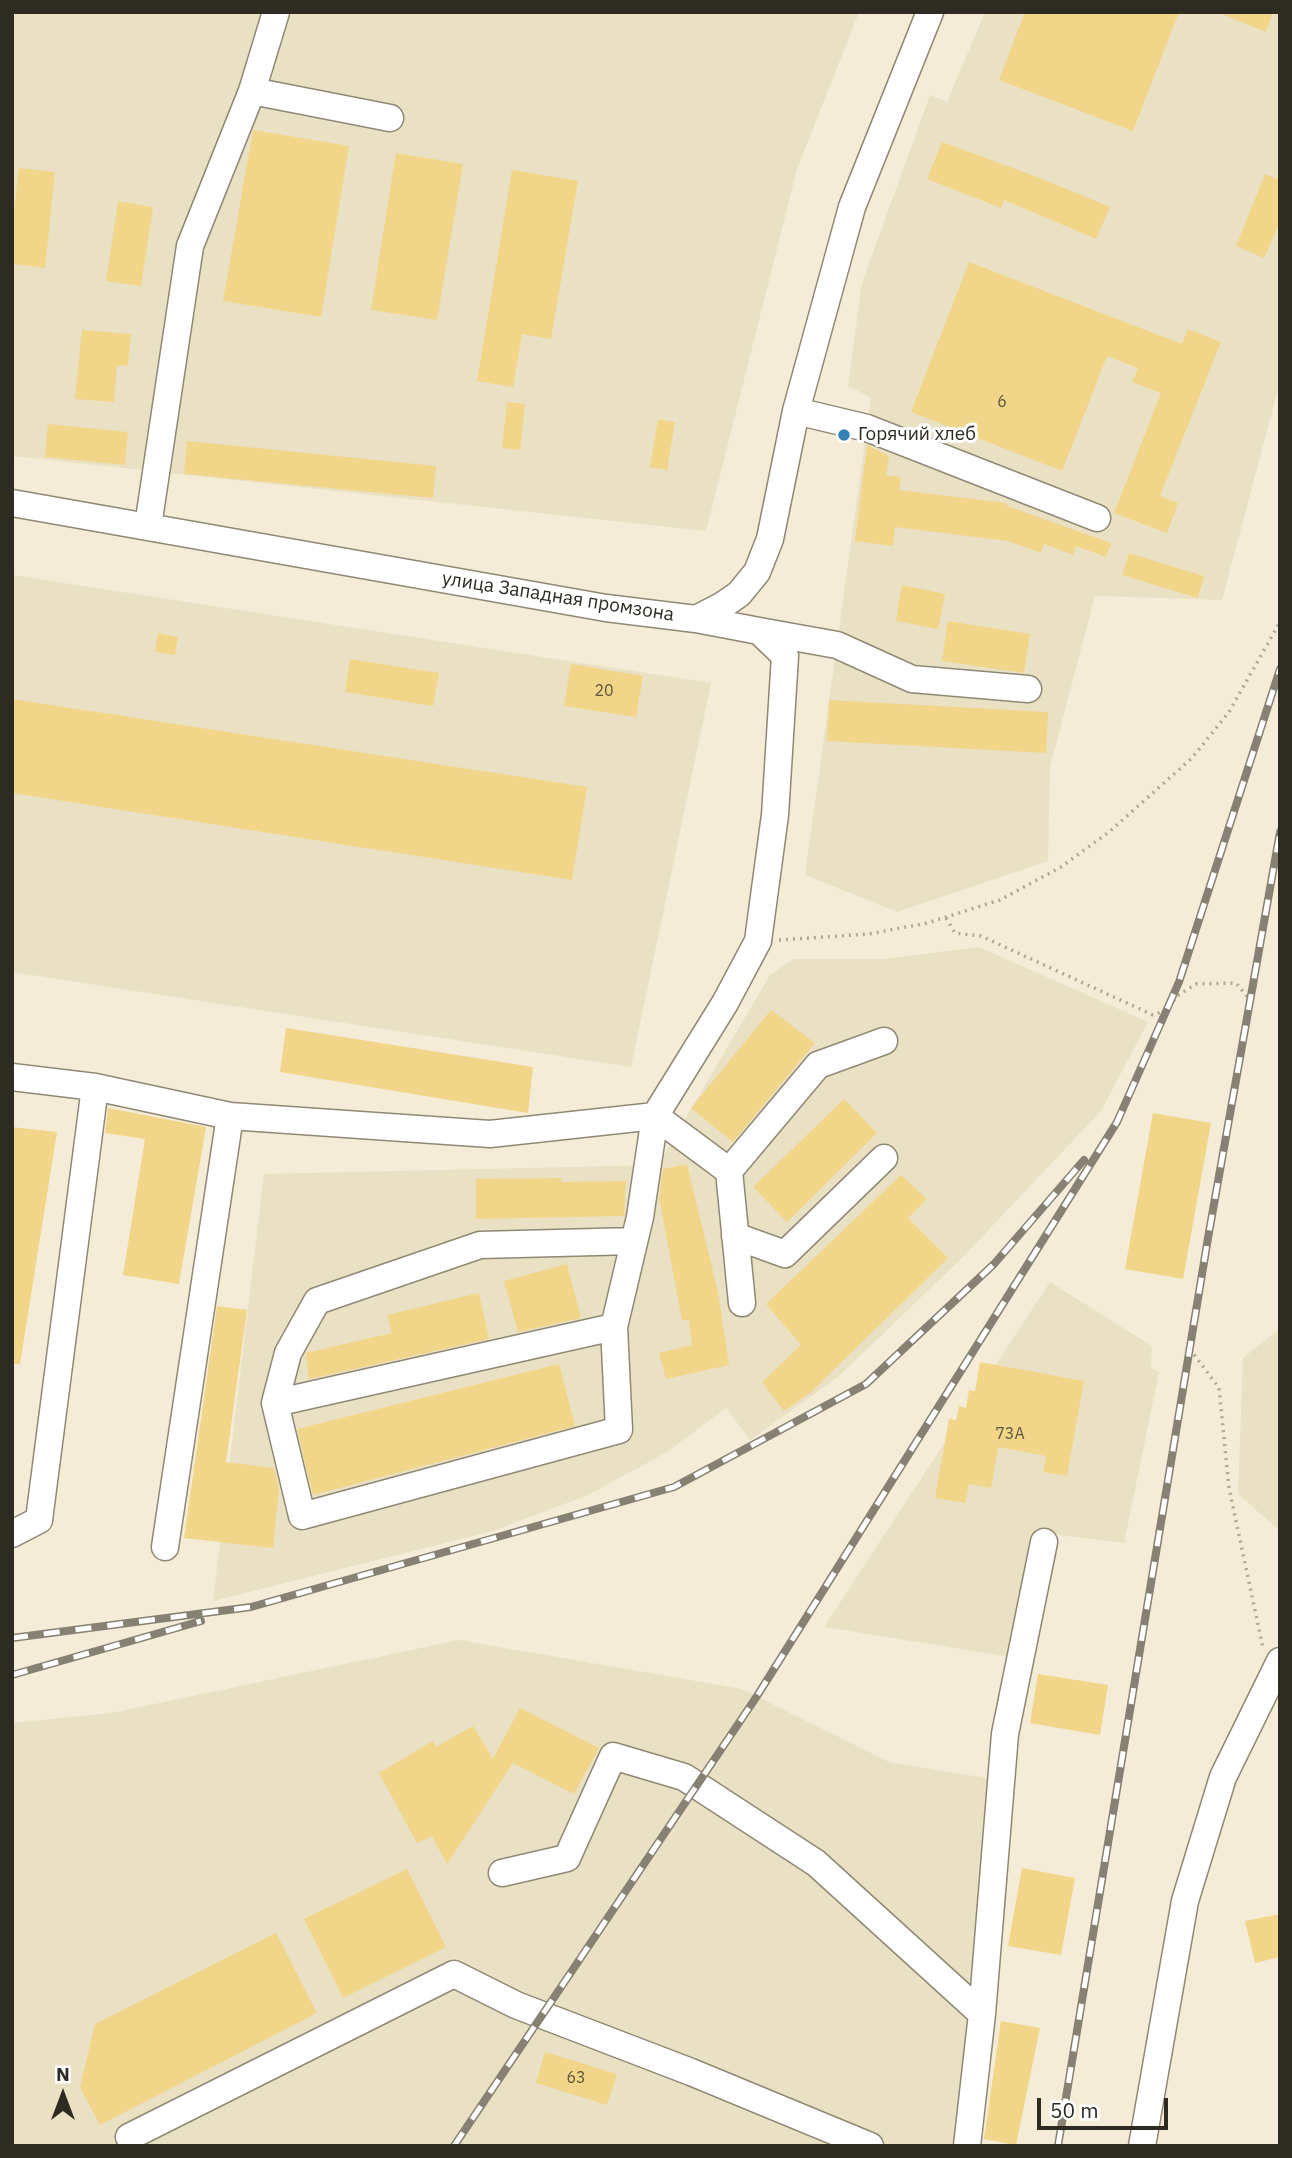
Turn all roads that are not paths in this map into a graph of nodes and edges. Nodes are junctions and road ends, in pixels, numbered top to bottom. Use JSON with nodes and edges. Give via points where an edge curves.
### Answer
{"nodes":[{"id":1,"x":276,"y":12,"type":"edge"},
{"id":2,"x":930,"y":12,"type":"edge"},
{"id":3,"x":252,"y":91,"type":"junction"},
{"id":4,"x":390,"y":118,"type":"dead end"},
{"id":5,"x":796,"y":411,"type":"junction"},
{"id":6,"x":12,"y":503,"type":"edge"},
{"id":7,"x":1097,"y":518,"type":"dead end"},
{"id":8,"x":148,"y":526,"type":"junction"},
{"id":9,"x":696,"y":619,"type":"junction"},
{"id":10,"x":759,"y":631,"type":"junction"},
{"id":11,"x":1028,"y":689,"type":"dead end"},
{"id":12,"x":884,"y":1041,"type":"dead end"},
{"id":13,"x":12,"y":1077,"type":"edge"},
{"id":14,"x":94,"y":1087,"type":"junction"},
{"id":15,"x":230,"y":1116,"type":"junction"},
{"id":16,"x":655,"y":1116,"type":"junction"},
{"id":17,"x":884,"y":1158,"type":"dead end"},
{"id":18,"x":729,"y":1171,"type":"junction"},
{"id":19,"x":735,"y":1236,"type":"junction"},
{"id":20,"x":634,"y":1241,"type":"junction"},
{"id":21,"x":742,"y":1303,"type":"dead end"},
{"id":22,"x":614,"y":1327,"type":"junction"},
{"id":23,"x":275,"y":1403,"type":"junction"},
{"id":24,"x":12,"y":1534,"type":"edge"},
{"id":25,"x":1044,"y":1542,"type":"dead end"},
{"id":26,"x":165,"y":1547,"type":"dead end"},
{"id":27,"x":1271,"y":1664,"type":"edge"},
{"id":28,"x":502,"y":1873,"type":"dead end"},
{"id":29,"x":982,"y":2014,"type":"junction"},
{"id":30,"x":129,"y":2137,"type":"dead end"},
{"id":31,"x":870,"y":2146,"type":"edge"},
{"id":32,"x":967,"y":2146,"type":"edge"},
{"id":33,"x":1142,"y":2146,"type":"edge"}],
"edges":[{"from":1,"to":3,"type":"street"},
{"from":2,"to":5,"type":"street","name":"улица Западная промзона","via":[[852,207]]},
{"from":3,"to":4,"type":"street"},
{"from":3,"to":8,"type":"street","via":[[190,246]]},
{"from":5,"to":7,"type":"street","via":[[867,428]]},
{"from":5,"to":9,"type":"street","name":"улица Западная промзона","via":[[770,539],[757,572],[739,594]]},
{"from":6,"to":8,"type":"street","name":"улица Западная промзона"},
{"from":8,"to":9,"type":"street","name":"улица Западная промзона","via":[[606,608]]},
{"from":9,"to":10,"type":"street"},
{"from":10,"to":11,"type":"street","via":[[837,645],[912,679]]},
{"from":10,"to":16,"type":"street","via":[[785,656],[775,816],[758,941]]},
{"from":12,"to":18,"type":"street","via":[[818,1065]]},
{"from":13,"to":14,"type":"street"},
{"from":14,"to":15,"type":"street"},
{"from":14,"to":24,"type":"street","via":[[38,1520]]},
{"from":15,"to":16,"type":"street","via":[[490,1134]]},
{"from":15,"to":26,"type":"street"},
{"from":16,"to":18,"type":"street"},
{"from":16,"to":20,"type":"street"},
{"from":17,"to":19,"type":"street","via":[[785,1254]]},
{"from":18,"to":19,"type":"street"},
{"from":19,"to":21,"type":"street"},
{"from":20,"to":22,"type":"street"},
{"from":20,"to":23,"type":"street","via":[[480,1245],[317,1301],[288,1353]]},
{"from":22,"to":23,"type":"street"},
{"from":22,"to":23,"type":"street","via":[[619,1430],[302,1516]]},
{"from":25,"to":29,"type":"street","via":[[1005,1734]]},
{"from":27,"to":33,"type":"street","via":[[1223,1777],[1185,1900]]},
{"from":28,"to":29,"type":"street","via":[[567,1857],[613,1756],[672,1773],[817,1863]]},
{"from":29,"to":32,"type":"street"},
{"from":30,"to":31,"type":"street","via":[[454,1974],[516,2005]]}]}
